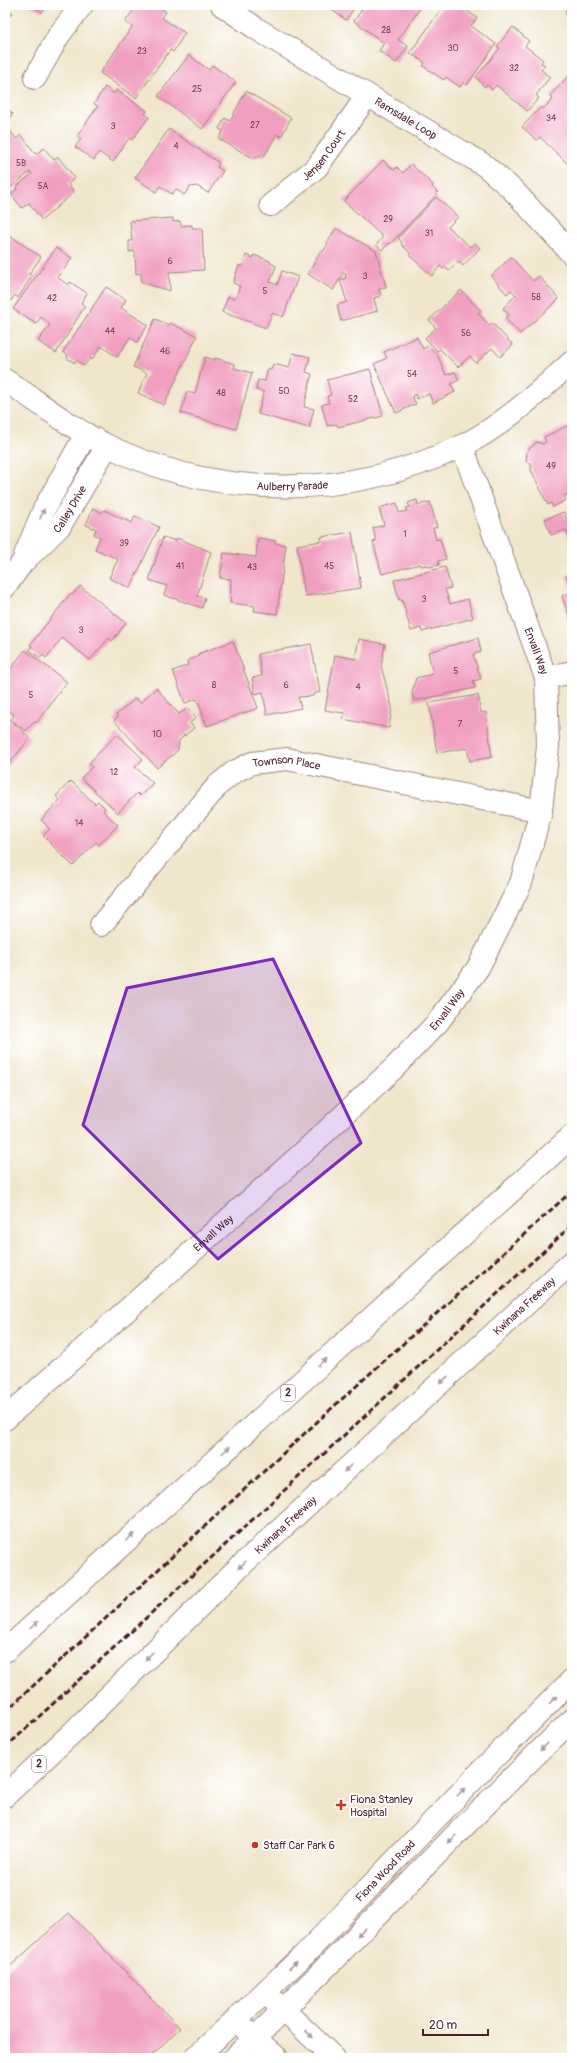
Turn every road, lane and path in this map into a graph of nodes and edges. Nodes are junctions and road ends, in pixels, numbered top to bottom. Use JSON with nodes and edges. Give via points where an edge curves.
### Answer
{"nodes":[{"id":1,"x":82,"y":5,"type":"edge"},
{"id":2,"x":222,"y":5,"type":"edge"},
{"id":3,"x":35,"y":78,"type":"dead end"},
{"id":4,"x":367,"y":96,"type":"junction"},
{"id":5,"x":272,"y":205,"type":"dead end"},
{"id":6,"x":572,"y":254,"type":"edge"},
{"id":7,"x":572,"y":362,"type":"edge"},
{"id":8,"x":5,"y":380,"type":"edge"},
{"id":9,"x":86,"y":434,"type":"junction"},
{"id":10,"x":107,"y":446,"type":"junction"},
{"id":11,"x":462,"y":446,"type":"junction"},
{"id":12,"x":22,"y":563,"type":"junction"},
{"id":13,"x":5,"y":587,"type":"edge"},
{"id":14,"x":572,"y":672,"type":"edge"},
{"id":15,"x":546,"y":678,"type":"junction"},
{"id":16,"x":540,"y":811,"type":"junction"},
{"id":17,"x":101,"y":925,"type":"dead end"},
{"id":18,"x":572,"y":1136,"type":"edge"},
{"id":19,"x":572,"y":1262,"type":"edge"},
{"id":20,"x":5,"y":1419,"type":"edge"},
{"id":21,"x":5,"y":1651,"type":"edge"},
{"id":22,"x":572,"y":1680,"type":"edge"},
{"id":23,"x":572,"y":1720,"type":"edge"},
{"id":24,"x":73,"y":1732,"type":"junction"},
{"id":25,"x":492,"y":1760,"type":"junction"},
{"id":26,"x":510,"y":1779,"type":"junction"},
{"id":27,"x":5,"y":1796,"type":"edge"},
{"id":28,"x":5,"y":1806,"type":"edge"},
{"id":29,"x":264,"y":1992,"type":"junction"},
{"id":30,"x":283,"y":2011,"type":"junction"},
{"id":31,"x":236,"y":2019,"type":"junction"},
{"id":32,"x":255,"y":2038,"type":"junction"},
{"id":33,"x":195,"y":2058,"type":"edge"},
{"id":34,"x":234,"y":2058,"type":"edge"},
{"id":35,"x":277,"y":2058,"type":"edge"},
{"id":36,"x":334,"y":2058,"type":"edge"}],
"edges":[{"from":1,"to":3,"type":"main road","via":[[59,35]]},
{"from":2,"to":4,"type":"main road","name":"Ramsdale Loop"},
{"from":4,"to":5,"type":"main road","name":"Jensen Court","via":[[317,167]]},
{"from":4,"to":6,"type":"main road","name":"Ramsdale Loop","via":[[484,165],[512,189]]},
{"from":7,"to":11,"type":"main road","name":"Aulberry Parade","via":[[535,395]]},
{"from":8,"to":9,"type":"main road","name":"Aulberry Parade"},
{"from":9,"to":10,"type":"main road","name":"Aulberry Parade"},
{"from":12,"to":9,"type":"main road","name":"Calley Drive","one_way":true,"via":[[44,509]]},
{"from":10,"to":11,"type":"main road","name":"Aulberry Parade","via":[[180,474],[223,483],[299,488],[375,476]]},
{"from":10,"to":12,"type":"main road","name":"Calley Drive","via":[[60,526]]},
{"from":11,"to":15,"type":"main road","name":"Envall Way"},
{"from":12,"to":13,"type":"main road","name":"Calley Drive"},
{"from":14,"to":15,"type":"main road"},
{"from":15,"to":16,"type":"main road","name":"Envall Way","via":[[548,746]]},
{"from":16,"to":17,"type":"main road","name":"Townson Place","via":[[287,760],[252,763],[234,772],[218,785]]},
{"from":16,"to":20,"type":"main road","name":"Envall Way","via":[[521,883],[478,968],[438,1022],[393,1069],[306,1150]]},
{"from":21,"to":18,"type":"main road","number":"2","one_way":true},
{"from":19,"to":24,"type":"main road","name":"Kwinana Freeway","number":"2","one_way":true,"via":[[234,1572]]},
{"from":25,"to":22,"type":"main road","name":"Fiona Wood Road","one_way":true},
{"from":23,"to":26,"type":"main road","one_way":true},
{"from":24,"to":27,"type":"main road","name":"Kwinana Freeway","number":"2"},
{"from":24,"to":28,"type":"main road"},
{"from":25,"to":26,"type":"main road"},
{"from":29,"to":25,"type":"main road","name":"Fiona Wood Road","one_way":true},
{"from":26,"to":30,"type":"main road","one_way":true},
{"from":29,"to":30,"type":"main road"},
{"from":29,"to":31,"type":"main road","name":"Fiona Wood Road"},
{"from":30,"to":32,"type":"main road"},
{"from":30,"to":36,"type":"main road","one_way":true},
{"from":31,"to":32,"type":"main road"},
{"from":31,"to":33,"type":"main road","name":"Fiona Wood Road"},
{"from":32,"to":34,"type":"main road"},
{"from":32,"to":35,"type":"main road"}]}
